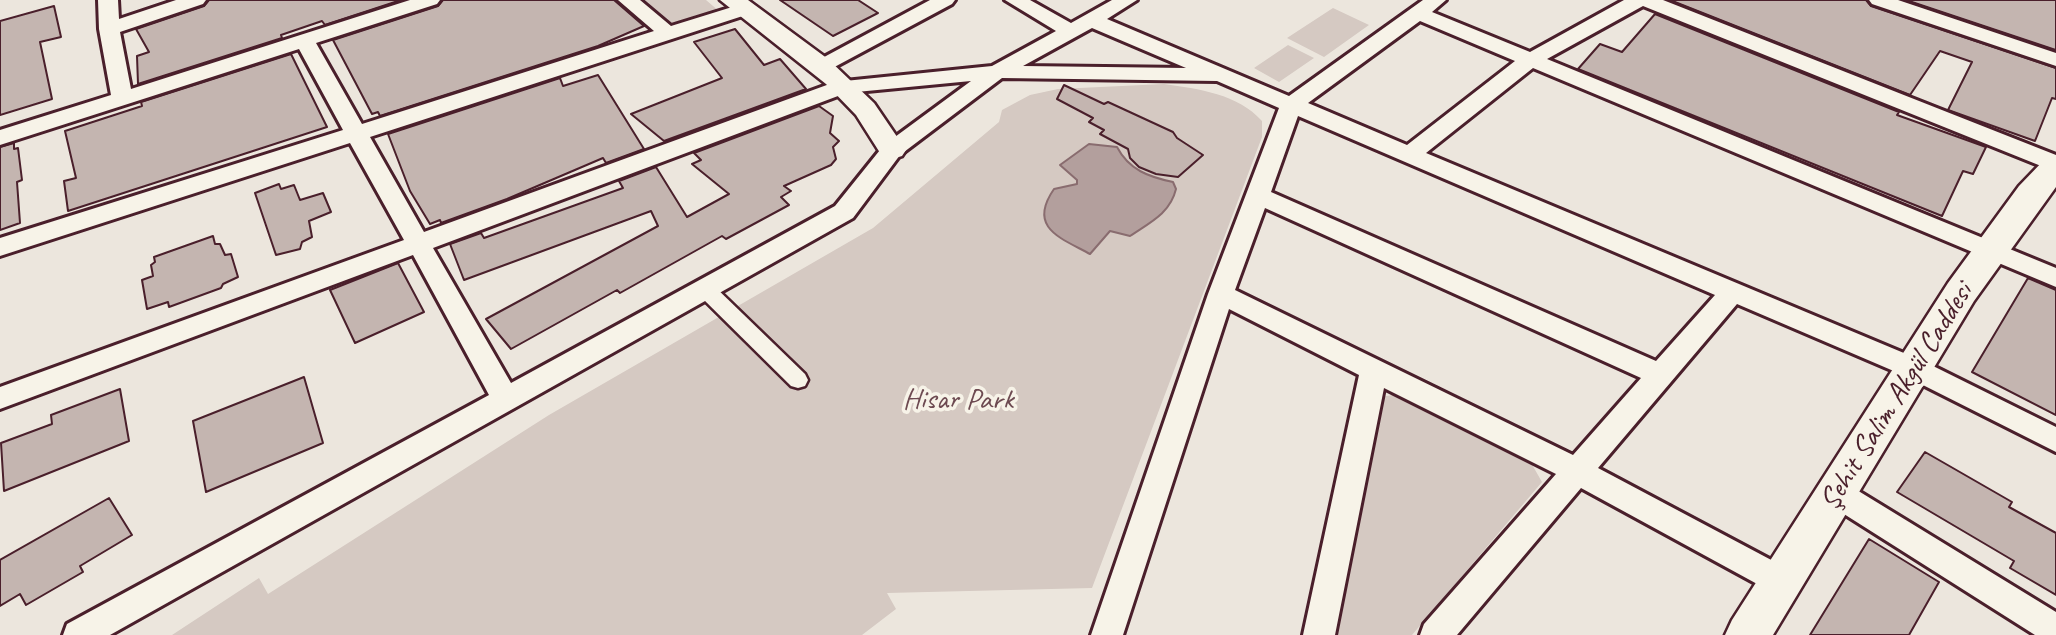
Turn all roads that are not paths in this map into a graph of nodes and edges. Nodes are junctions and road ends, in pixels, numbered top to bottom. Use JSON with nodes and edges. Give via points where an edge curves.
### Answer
{"nodes":[{"id":1,"x":108,"y":0,"type":"edge"},
{"id":2,"x":197,"y":0,"type":"edge"},
{"id":3,"x":430,"y":0,"type":"edge"},
{"id":4,"x":628,"y":0,"type":"edge"},
{"id":5,"x":945,"y":0,"type":"edge"},
{"id":6,"x":1016,"y":0,"type":"edge"},
{"id":7,"x":1127,"y":0,"type":"edge"},
{"id":8,"x":1639,"y":0,"type":"edge"},
{"id":9,"x":1646,"y":0,"type":"edge"},
{"id":10,"x":1879,"y":0,"type":"edge"},
{"id":11,"x":738,"y":5,"type":"edge"},
{"id":12,"x":1427,"y":7,"type":"edge"},
{"id":13,"x":1081,"y":26,"type":"junction"},
{"id":14,"x":109,"y":29,"type":"junction"},
{"id":15,"x":669,"y":34,"type":"junction"},
{"id":16,"x":304,"y":40,"type":"junction"},
{"id":17,"x":1530,"y":60,"type":"junction"},
{"id":18,"x":2056,"y":60,"type":"edge"},
{"id":19,"x":820,"y":67,"type":"junction"},
{"id":20,"x":998,"y":72,"type":"junction"},
{"id":21,"x":1220,"y":75,"type":"junction"},
{"id":22,"x":843,"y":87,"type":"junction"},
{"id":23,"x":122,"y":98,"type":"junction"},
{"id":24,"x":1292,"y":105,"type":"junction"},
{"id":25,"x":356,"y":133,"type":"junction"},
{"id":26,"x":0,"y":138,"type":"edge"},
{"id":27,"x":892,"y":150,"type":"junction"},
{"id":28,"x":1409,"y":155,"type":"junction"},
{"id":29,"x":2056,"y":165,"type":"edge"},
{"id":30,"x":1259,"y":196,"type":"junction"},
{"id":31,"x":420,"y":245,"type":"junction"},
{"id":32,"x":0,"y":247,"type":"edge"},
{"id":33,"x":1992,"y":250,"type":"junction"},
{"id":34,"x":2056,"y":278,"type":"edge"},
{"id":35,"x":705,"y":289,"type":"junction"},
{"id":36,"x":1732,"y":292,"type":"junction"},
{"id":37,"x":1221,"y":294,"type":"junction"},
{"id":38,"x":1913,"y":368,"type":"junction"},
{"id":39,"x":1374,"y":370,"type":"junction"},
{"id":40,"x":1661,"y":375,"type":"junction"},
{"id":41,"x":798,"y":380,"type":"dead end"},
{"id":42,"x":0,"y":398,"type":"edge"},
{"id":43,"x":506,"y":398,"type":"junction"},
{"id":44,"x":2056,"y":440,"type":"edge"},
{"id":45,"x":1577,"y":471,"type":"junction"},
{"id":46,"x":1836,"y":493,"type":"junction"},
{"id":47,"x":1781,"y":581,"type":"junction"},
{"id":48,"x":2056,"y":630,"type":"edge"},
{"id":49,"x":95,"y":631,"type":"edge"},
{"id":50,"x":1107,"y":635,"type":"edge"},
{"id":51,"x":1319,"y":635,"type":"edge"},
{"id":52,"x":1436,"y":635,"type":"edge"},
{"id":53,"x":1748,"y":635,"type":"edge"}],
"edges":[{"from":1,"to":14,"type":"street"},
{"from":2,"to":14,"type":"street"},
{"from":3,"to":16,"type":"street"},
{"from":4,"to":15,"type":"street"},
{"from":5,"to":19,"type":"street"},
{"from":6,"to":13,"type":"street"},
{"from":7,"to":13,"type":"street"},
{"from":8,"to":17,"type":"street"},
{"from":9,"to":29,"type":"street"},
{"from":10,"to":18,"type":"street"},
{"from":11,"to":15,"type":"street"},
{"from":11,"to":19,"type":"street"},
{"from":12,"to":17,"type":"street"},
{"from":12,"to":24,"type":"street"},
{"from":13,"to":20,"type":"street"},
{"from":13,"to":21,"type":"street"},
{"from":14,"to":23,"type":"street"},
{"from":15,"to":25,"type":"street"},
{"from":16,"to":23,"type":"street"},
{"from":16,"to":25,"type":"street"},
{"from":17,"to":28,"type":"street"},
{"from":17,"to":33,"type":"street"},
{"from":19,"to":22,"type":"street"},
{"from":20,"to":21,"type":"street"},
{"from":20,"to":22,"type":"street"},
{"from":20,"to":27,"type":"street"},
{"from":21,"to":24,"type":"street"},
{"from":22,"to":27,"type":"street"},
{"from":22,"to":31,"type":"street"},
{"from":23,"to":26,"type":"street"},
{"from":24,"to":28,"type":"street"},
{"from":24,"to":30,"type":"street"},
{"from":25,"to":31,"type":"street"},
{"from":25,"to":32,"type":"street"},
{"from":27,"to":35,"type":"street","via":[[844,212]]},
{"from":28,"to":36,"type":"street"},
{"from":29,"to":33,"type":"main road","name":"Şehit Salim Akgül Caddesi"},
{"from":30,"to":37,"type":"street"},
{"from":30,"to":40,"type":"street"},
{"from":31,"to":42,"type":"street"},
{"from":31,"to":43,"type":"street"},
{"from":33,"to":34,"type":"street"},
{"from":33,"to":38,"type":"main road","name":"Şehit Salim Akgül Caddesi"},
{"from":35,"to":41,"type":"street"},
{"from":35,"to":43,"type":"street"},
{"from":36,"to":38,"type":"street"},
{"from":36,"to":40,"type":"street"},
{"from":37,"to":39,"type":"street"},
{"from":37,"to":50,"type":"street"},
{"from":38,"to":44,"type":"street"},
{"from":38,"to":46,"type":"main road","name":"Şehit Salim Akgül Caddesi"},
{"from":39,"to":45,"type":"street"},
{"from":39,"to":51,"type":"street"},
{"from":40,"to":45,"type":"street"},
{"from":43,"to":49,"type":"street"},
{"from":45,"to":47,"type":"street"},
{"from":45,"to":52,"type":"street"},
{"from":46,"to":47,"type":"main road","name":"Şehit Salim Akgül Caddesi"},
{"from":46,"to":48,"type":"street"},
{"from":47,"to":53,"type":"main road","name":"Şehit Salim Akgül Caddesi"}]}
